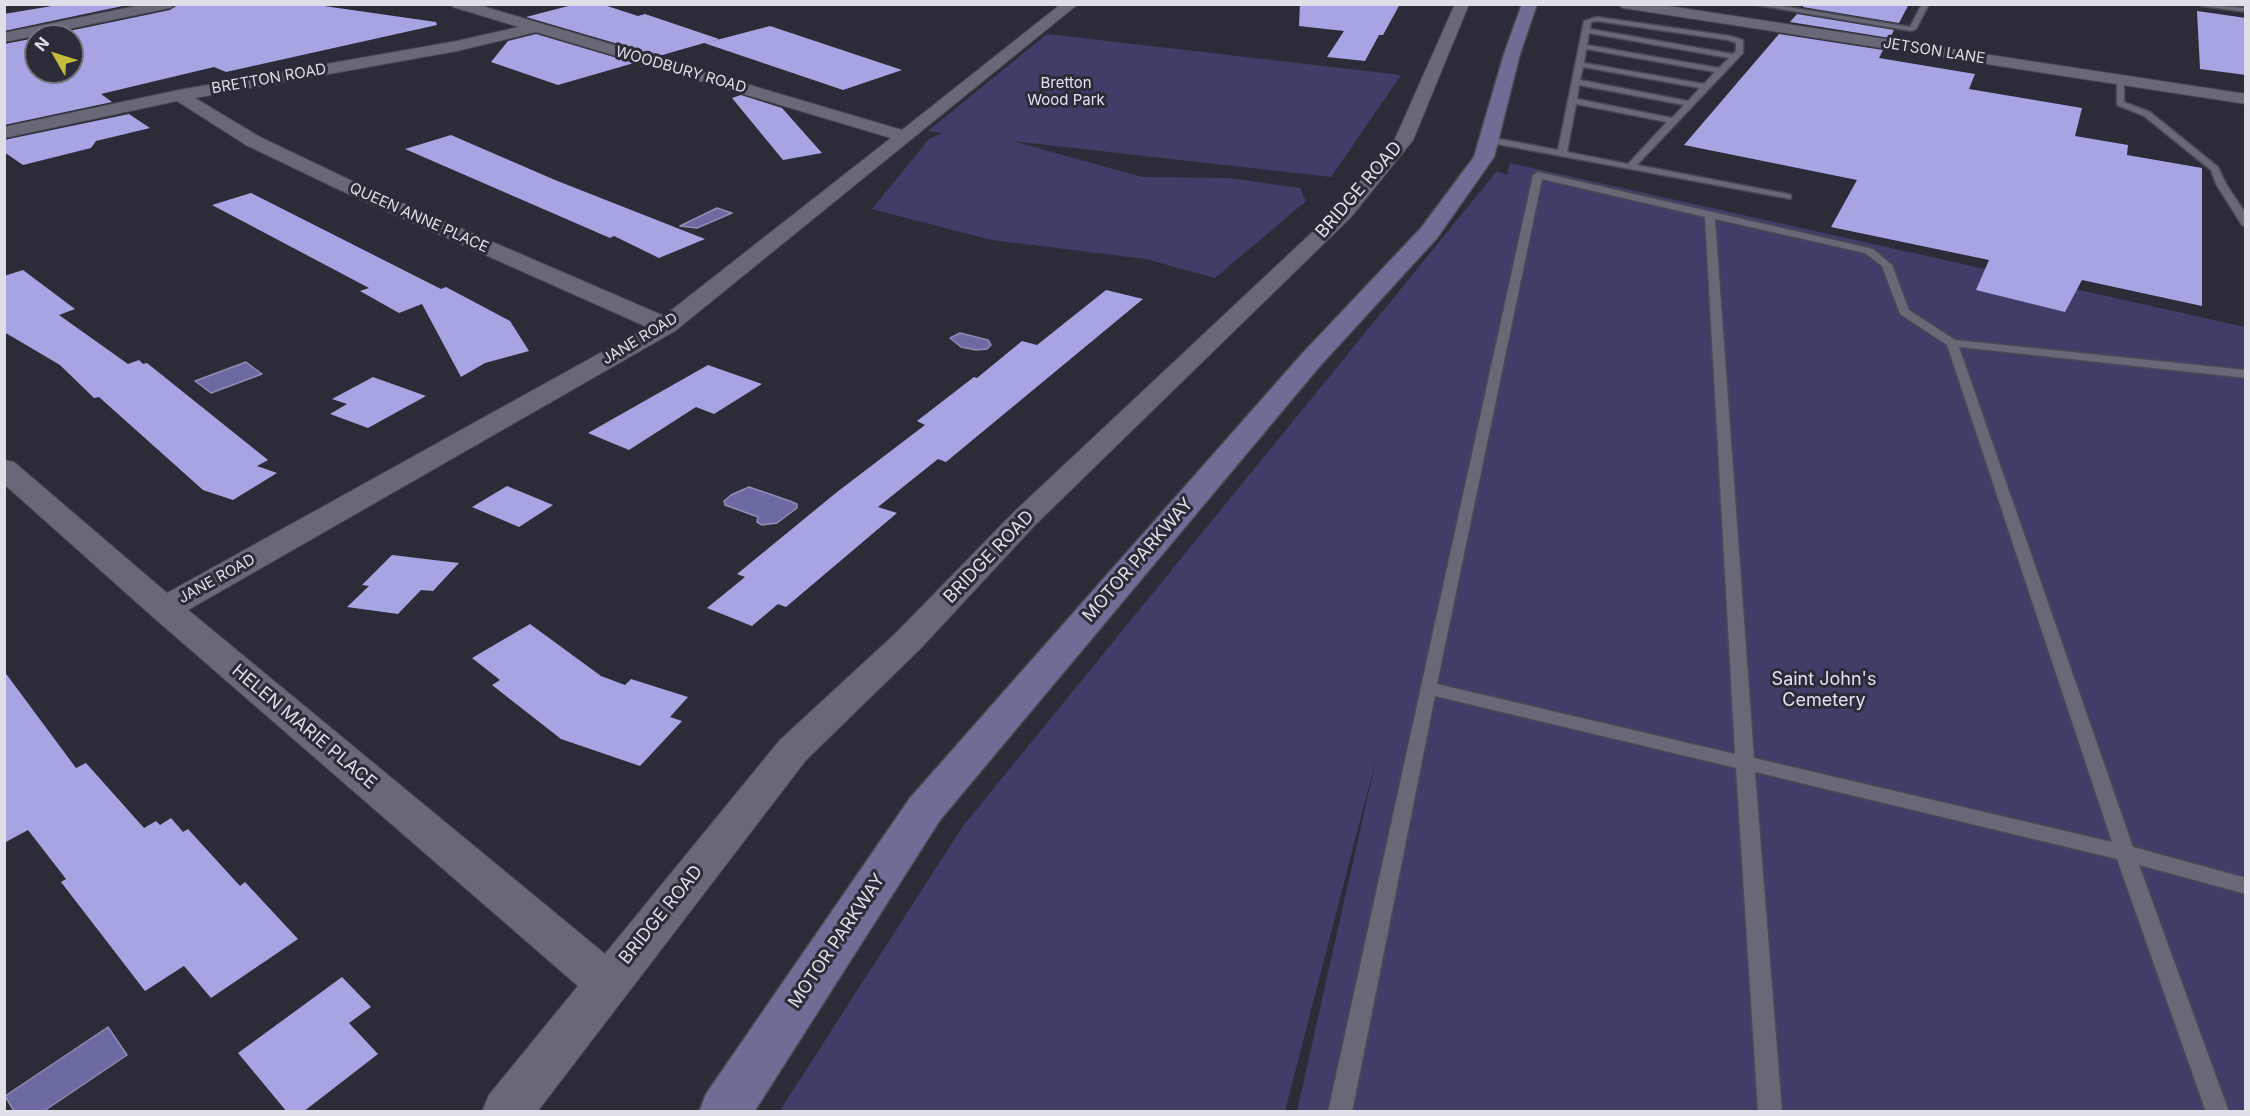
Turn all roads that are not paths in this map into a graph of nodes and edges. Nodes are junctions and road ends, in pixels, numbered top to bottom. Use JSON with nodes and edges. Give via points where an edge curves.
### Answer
{"nodes":[{"id":1,"x":170,"y":4,"type":"edge"},
{"id":2,"x":458,"y":4,"type":"edge"},
{"id":3,"x":1462,"y":4,"type":"edge"},
{"id":4,"x":1530,"y":4,"type":"edge"},
{"id":5,"x":1623,"y":4,"type":"edge"},
{"id":6,"x":1754,"y":4,"type":"edge"},
{"id":7,"x":1926,"y":4,"type":"edge"},
{"id":8,"x":2202,"y":4,"type":"edge"},
{"id":9,"x":1070,"y":5,"type":"edge"},
{"id":10,"x":1657,"y":6,"type":"edge"},
{"id":11,"x":2246,"y":10,"type":"edge"},
{"id":12,"x":1646,"y":25,"type":"junction"},
{"id":13,"x":534,"y":28,"type":"junction"},
{"id":14,"x":1912,"y":29,"type":"junction"},
{"id":15,"x":1586,"y":30,"type":"junction"},
{"id":16,"x":4,"y":38,"type":"edge"},
{"id":17,"x":1895,"y":45,"type":"junction"},
{"id":18,"x":1583,"y":46,"type":"junction"},
{"id":19,"x":1734,"y":57,"type":"junction"},
{"id":20,"x":1579,"y":64,"type":"junction"},
{"id":21,"x":1721,"y":71,"type":"junction"},
{"id":22,"x":2120,"y":80,"type":"junction"},
{"id":23,"x":1576,"y":82,"type":"junction"},
{"id":24,"x":1706,"y":87,"type":"junction"},
{"id":25,"x":179,"y":95,"type":"junction"},
{"id":26,"x":2246,"y":99,"type":"edge"},
{"id":27,"x":1572,"y":101,"type":"junction"},
{"id":28,"x":1690,"y":104,"type":"junction"},
{"id":29,"x":1673,"y":122,"type":"junction"},
{"id":30,"x":4,"y":134,"type":"edge"},
{"id":31,"x":904,"y":136,"type":"junction"},
{"id":32,"x":1489,"y":140,"type":"junction"},
{"id":33,"x":1562,"y":154,"type":"junction"},
{"id":34,"x":1630,"y":167,"type":"junction"},
{"id":35,"x":1788,"y":197,"type":"dead end"},
{"id":36,"x":1710,"y":215,"type":"junction"},
{"id":37,"x":2246,"y":223,"type":"edge"},
{"id":38,"x":666,"y":326,"type":"junction"},
{"id":39,"x":1952,"y":343,"type":"junction"},
{"id":40,"x":2246,"y":374,"type":"edge"},
{"id":41,"x":4,"y":468,"type":"edge"},
{"id":42,"x":165,"y":609,"type":"junction"},
{"id":43,"x":1428,"y":688,"type":"junction"},
{"id":44,"x":1745,"y":762,"type":"junction"},
{"id":45,"x":2125,"y":853,"type":"junction"},
{"id":46,"x":2246,"y":886,"type":"edge"},
{"id":47,"x":607,"y":983,"type":"junction"},
{"id":48,"x":506,"y":1112,"type":"edge"},
{"id":49,"x":724,"y":1112,"type":"edge"},
{"id":50,"x":1340,"y":1112,"type":"edge"},
{"id":51,"x":1770,"y":1112,"type":"edge"},
{"id":52,"x":2218,"y":1112,"type":"edge"}],
"edges":[{"from":1,"to":16,"type":"street"},
{"from":2,"to":13,"type":"street","name":"WOODBURY ROAD"},
{"from":3,"to":47,"type":"street","name":"BRIDGE ROAD","via":[[1404,140],[1344,213],[1025,518],[908,641],[793,750]]},
{"from":4,"to":32,"type":"main road","name":"MOTOR PARKWAY"},
{"from":5,"to":10,"type":"street","name":"JETSON LANE"},
{"from":6,"to":14,"type":"lane"},
{"from":7,"to":14,"type":"lane"},
{"from":8,"to":11,"type":"lane"},
{"from":9,"to":31,"type":"street","name":"JANE ROAD"},
{"from":10,"to":12,"type":"lane"},
{"from":10,"to":17,"type":"street","name":"JETSON LANE"},
{"from":12,"to":15,"type":"lane","via":[[1597,19],[1588,21]]},
{"from":12,"to":19,"type":"lane","via":[[1730,38],[1740,42],[1740,51]]},
{"from":13,"to":25,"type":"street","name":"BRETTON ROAD","via":[[457,46]]},
{"from":13,"to":31,"type":"street","name":"WOODBURY ROAD"},
{"from":14,"to":17,"type":"lane"},
{"from":15,"to":18,"type":"lane"},
{"from":15,"to":19,"type":"lane"},
{"from":17,"to":22,"type":"street","name":"JETSON LANE"},
{"from":18,"to":20,"type":"lane"},
{"from":18,"to":21,"type":"lane"},
{"from":19,"to":21,"type":"lane"},
{"from":20,"to":23,"type":"lane"},
{"from":20,"to":24,"type":"lane"},
{"from":21,"to":24,"type":"lane"},
{"from":22,"to":26,"type":"street","name":"JETSON LANE"},
{"from":22,"to":37,"type":"lane","via":[[2120,103],[2147,114],[2215,170]]},
{"from":23,"to":27,"type":"lane"},
{"from":23,"to":28,"type":"lane"},
{"from":24,"to":28,"type":"lane"},
{"from":25,"to":30,"type":"street","name":"BRETTON ROAD"},
{"from":25,"to":38,"type":"street","name":"QUEEN ANNE PLACE","via":[[253,141],[349,187]]},
{"from":27,"to":29,"type":"lane"},
{"from":27,"to":33,"type":"lane"},
{"from":28,"to":29,"type":"lane"},
{"from":29,"to":34,"type":"lane"},
{"from":31,"to":38,"type":"street","name":"JANE ROAD"},
{"from":32,"to":33,"type":"lane"},
{"from":32,"to":49,"type":"main road","name":"MOTOR PARKWAY","via":[[1484,157],[1429,233],[1310,361],[925,809]]},
{"from":33,"to":34,"type":"lane"},
{"from":34,"to":35,"type":"lane"},
{"from":36,"to":39,"type":"lane","via":[[1869,251],[1887,265],[1904,312]]},
{"from":36,"to":43,"type":"lane","via":[[1538,176]]},
{"from":36,"to":44,"type":"lane"},
{"from":38,"to":42,"type":"street","name":"JANE ROAD"},
{"from":39,"to":40,"type":"lane"},
{"from":39,"to":45,"type":"lane"},
{"from":41,"to":42,"type":"street","name":"HELEN MARIE PLACE"},
{"from":42,"to":47,"type":"street","name":"HELEN MARIE PLACE"},
{"from":43,"to":44,"type":"lane"},
{"from":43,"to":50,"type":"lane"},
{"from":44,"to":45,"type":"lane"},
{"from":44,"to":51,"type":"lane"},
{"from":45,"to":46,"type":"lane"},
{"from":45,"to":52,"type":"lane"},
{"from":47,"to":48,"type":"street","name":"BRIDGE ROAD"}]}
